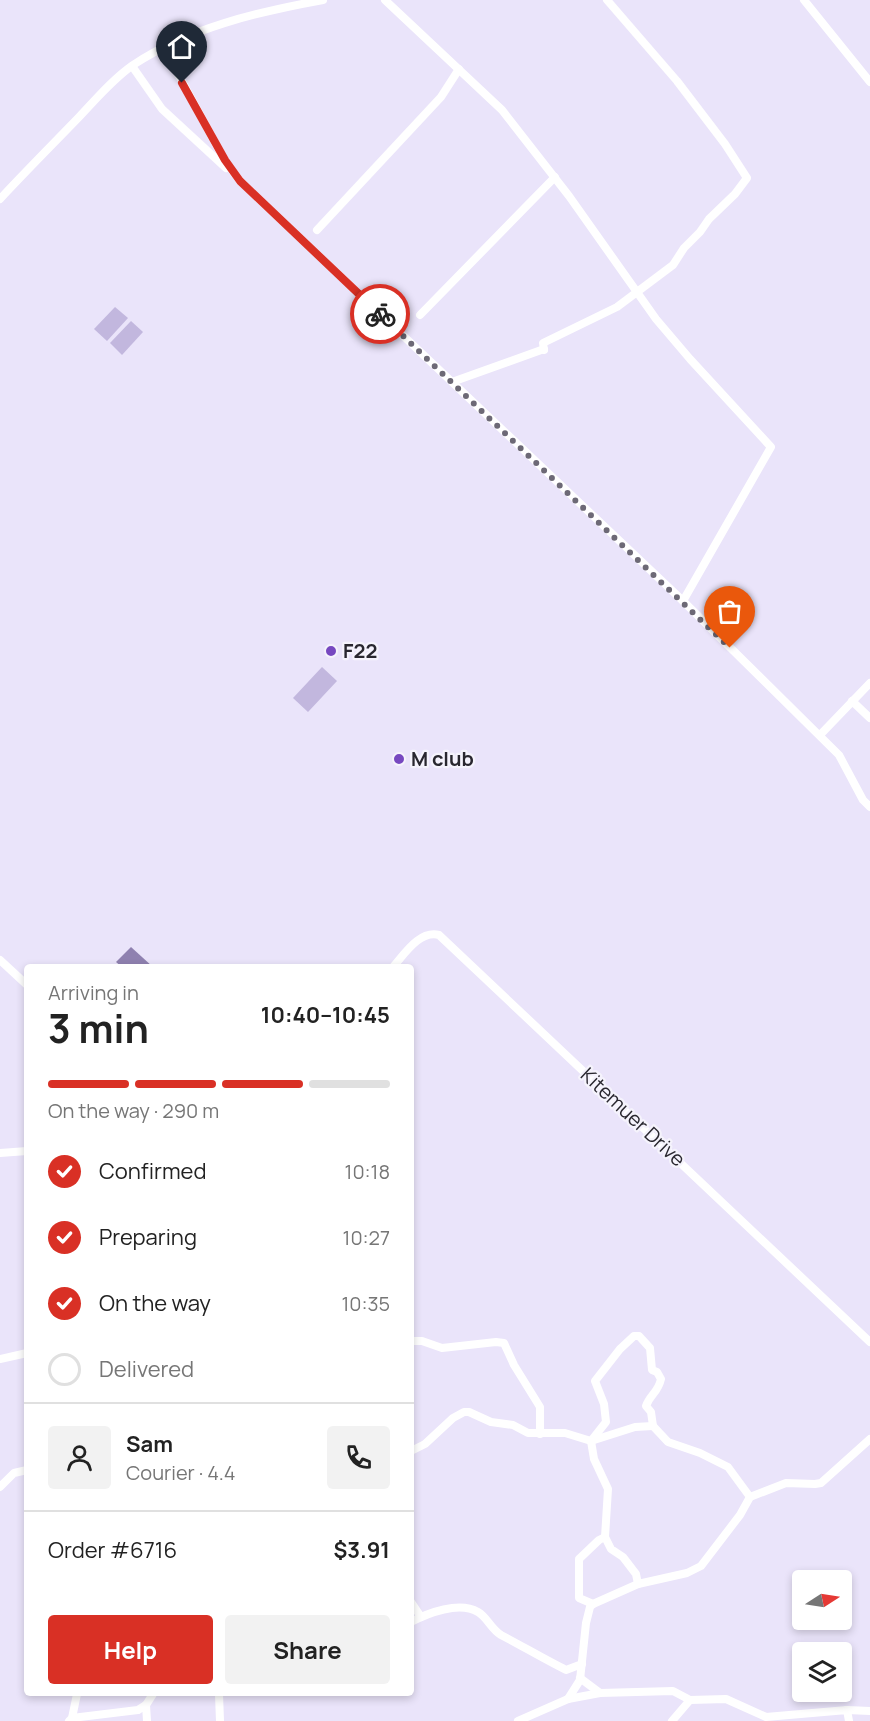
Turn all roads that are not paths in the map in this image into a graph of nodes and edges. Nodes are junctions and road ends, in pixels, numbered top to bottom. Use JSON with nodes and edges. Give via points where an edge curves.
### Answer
{"nodes":[{"id":1,"x":323,"y":0,"type":"edge"},
{"id":2,"x":386,"y":0,"type":"edge"},
{"id":3,"x":607,"y":0,"type":"edge"},
{"id":4,"x":804,"y":0,"type":"edge"},
{"id":5,"x":164,"y":48,"type":"junction"},
{"id":6,"x":132,"y":66,"type":"junction"},
{"id":7,"x":459,"y":69,"type":"junction"},
{"id":8,"x":870,"y":82,"type":"edge"},
{"id":9,"x":555,"y":177,"type":"junction"},
{"id":10,"x":240,"y":181,"type":"junction"},
{"id":11,"x":0,"y":199,"type":"edge"},
{"id":12,"x":317,"y":230,"type":"dead end"},
{"id":13,"x":638,"y":292,"type":"junction"},
{"id":14,"x":420,"y":315,"type":"dead end"},
{"id":15,"x":452,"y":382,"type":"junction"},
{"id":16,"x":683,"y":602,"type":"junction"},
{"id":17,"x":870,"y":683,"type":"edge"},
{"id":18,"x":852,"y":701,"type":"junction"},
{"id":19,"x":870,"y":718,"type":"edge"},
{"id":20,"x":820,"y":735,"type":"junction"},
{"id":21,"x":870,"y":807,"type":"edge"},
{"id":22,"x":0,"y":960,"type":"edge"},
{"id":23,"x":396,"y":964,"type":"edge"},
{"id":24,"x":24,"y":982,"type":"edge"},
{"id":25,"x":24,"y":1151,"type":"edge"},
{"id":26,"x":0,"y":1153,"type":"edge"},
{"id":27,"x":414,"y":1341,"type":"edge"},
{"id":28,"x":870,"y":1342,"type":"edge"},
{"id":29,"x":24,"y":1354,"type":"edge"},
{"id":30,"x":0,"y":1359,"type":"edge"},
{"id":31,"x":653,"y":1426,"type":"junction"},
{"id":32,"x":540,"y":1434,"type":"junction"},
{"id":33,"x":870,"y":1439,"type":"edge"},
{"id":34,"x":591,"y":1441,"type":"junction"},
{"id":35,"x":414,"y":1449,"type":"edge"},
{"id":36,"x":24,"y":1471,"type":"edge"},
{"id":37,"x":0,"y":1487,"type":"edge"},
{"id":38,"x":750,"y":1497,"type":"junction"},
{"id":39,"x":605,"y":1536,"type":"junction"},
{"id":40,"x":638,"y":1584,"type":"junction"},
{"id":41,"x":593,"y":1604,"type":"junction"},
{"id":42,"x":414,"y":1606,"type":"edge"},
{"id":43,"x":421,"y":1617,"type":"junction"},
{"id":44,"x":414,"y":1620,"type":"edge"},
{"id":45,"x":582,"y":1664,"type":"junction"},
{"id":46,"x":580,"y":1678,"type":"junction"},
{"id":47,"x":600,"y":1693,"type":"junction"},
{"id":48,"x":77,"y":1696,"type":"edge"},
{"id":49,"x":152,"y":1696,"type":"edge"},
{"id":50,"x":219,"y":1696,"type":"edge"},
{"id":51,"x":568,"y":1699,"type":"junction"},
{"id":52,"x":690,"y":1700,"type":"junction"},
{"id":53,"x":146,"y":1705,"type":"junction"},
{"id":54,"x":847,"y":1710,"type":"junction"},
{"id":55,"x":870,"y":1711,"type":"edge"},
{"id":56,"x":532,"y":1718,"type":"edge"},
{"id":57,"x":71,"y":1719,"type":"edge"},
{"id":58,"x":147,"y":1721,"type":"edge"},
{"id":59,"x":220,"y":1721,"type":"edge"},
{"id":60,"x":518,"y":1721,"type":"edge"},
{"id":61,"x":672,"y":1721,"type":"edge"},
{"id":62,"x":849,"y":1721,"type":"edge"}],
"edges":[{"from":1,"to":5,"type":"street","via":[[245,17],[192,34]]},
{"from":2,"to":7,"type":"street"},
{"from":3,"to":13,"type":"street","via":[[677,81],[747,177],[684,248],[673,266]]},
{"from":4,"to":8,"type":"street"},
{"from":5,"to":6,"type":"street"},
{"from":5,"to":10,"type":"street"},
{"from":6,"to":10,"type":"street","via":[[162,109]]},
{"from":6,"to":11,"type":"street"},
{"from":7,"to":9,"type":"street","via":[[502,110]]},
{"from":7,"to":12,"type":"street","via":[[441,97]]},
{"from":9,"to":13,"type":"street"},
{"from":9,"to":14,"type":"street"},
{"from":10,"to":15,"type":"street"},
{"from":13,"to":15,"type":"street","via":[[617,307],[543,343],[544,350]]},
{"from":13,"to":16,"type":"street","via":[[690,359],[771,447]]},
{"from":15,"to":16,"type":"street"},
{"from":16,"to":20,"type":"street"},
{"from":17,"to":18,"type":"street"},
{"from":18,"to":19,"type":"street"},
{"from":18,"to":20,"type":"street"},
{"from":20,"to":21,"type":"street","via":[[839,755]]},
{"from":22,"to":24,"type":"street"},
{"from":23,"to":28,"type":"street","name":"Kitemuer Drive","via":[[424,935],[439,935]]},
{"from":25,"to":26,"type":"street"},
{"from":27,"to":32,"type":"street","via":[[442,1348],[504,1343],[540,1407]]},
{"from":29,"to":30,"type":"street"},
{"from":31,"to":34,"type":"street","via":[[635,1427]]},
{"from":31,"to":34,"type":"street","via":[[646,1406],[648,1398],[659,1390],[661,1379],[651,1370],[650,1348],[636,1335],[595,1381],[606,1422]]},
{"from":31,"to":38,"type":"street","via":[[668,1442],[728,1467]]},
{"from":32,"to":34,"type":"street","via":[[565,1433]]},
{"from":32,"to":35,"type":"street","via":[[491,1422],[469,1412],[453,1418]]},
{"from":33,"to":38,"type":"street","via":[[821,1483],[786,1483]]},
{"from":34,"to":39,"type":"street","via":[[594,1459],[608,1489]]},
{"from":36,"to":37,"type":"street","via":[[14,1473]]},
{"from":38,"to":40,"type":"street","via":[[701,1566]]},
{"from":39,"to":40,"type":"street","via":[[611,1549],[636,1574]]},
{"from":39,"to":41,"type":"street","via":[[579,1559],[579,1598]]},
{"from":40,"to":41,"type":"street"},
{"from":41,"to":45,"type":"street","via":[[586,1623]]},
{"from":42,"to":43,"type":"street"},
{"from":43,"to":44,"type":"street"},
{"from":43,"to":45,"type":"street","via":[[462,1608],[472,1610],[499,1634],[566,1670]]},
{"from":45,"to":46,"type":"street"},
{"from":46,"to":47,"type":"street"},
{"from":46,"to":51,"type":"street"},
{"from":47,"to":51,"type":"street"},
{"from":47,"to":52,"type":"street","via":[[673,1691]]},
{"from":48,"to":57,"type":"street"},
{"from":49,"to":53,"type":"street"},
{"from":50,"to":59,"type":"street"},
{"from":51,"to":56,"type":"street"},
{"from":52,"to":54,"type":"street","via":[[726,1699],[766,1717]]},
{"from":52,"to":61,"type":"street"},
{"from":53,"to":57,"type":"street","via":[[135,1711]]},
{"from":53,"to":58,"type":"street"},
{"from":54,"to":55,"type":"street"},
{"from":54,"to":62,"type":"street"},
{"from":56,"to":60,"type":"street"}]}
